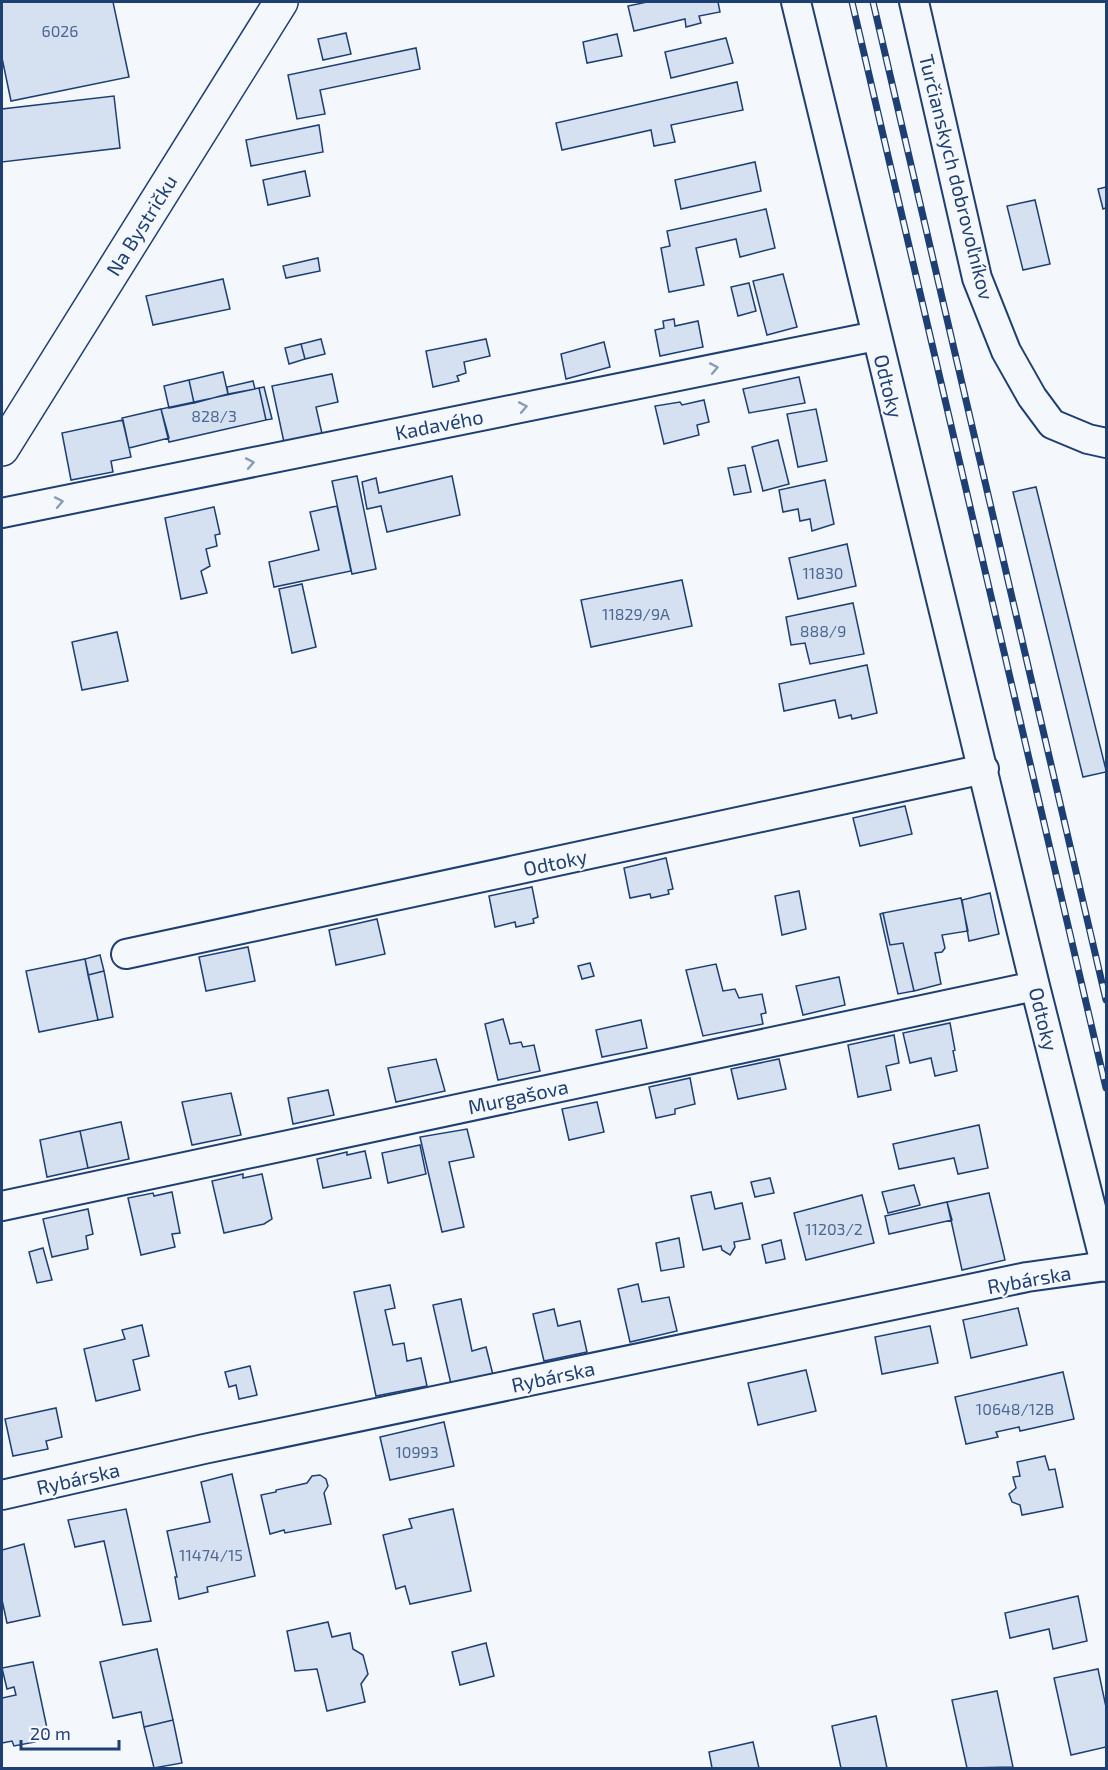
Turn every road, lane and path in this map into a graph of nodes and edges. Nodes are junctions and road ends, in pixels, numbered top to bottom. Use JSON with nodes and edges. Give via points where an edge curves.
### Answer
{"nodes":[{"id":1,"x":281,"y":2,"type":"edge"},
{"id":2,"x":796,"y":2,"type":"edge"},
{"id":3,"x":914,"y":2,"type":"edge"},
{"id":4,"x":876,"y":336,"type":"junction"},
{"id":5,"x":1107,"y":443,"type":"edge"},
{"id":6,"x":2,"y":449,"type":"edge"},
{"id":7,"x":2,"y":513,"type":"edge"},
{"id":8,"x":984,"y":769,"type":"junction"},
{"id":9,"x":126,"y":954,"type":"dead end"},
{"id":10,"x":1035,"y":986,"type":"junction"},
{"id":11,"x":2,"y":1206,"type":"edge"},
{"id":12,"x":1106,"y":1267,"type":"edge"},
{"id":13,"x":2,"y":1496,"type":"edge"}],
"edges":[{"from":1,"to":6,"type":"street","name":"Na Bystričku"},
{"from":2,"to":4,"type":"street","name":"Odtoky"},
{"from":3,"to":5,"type":"street","name":"Turčianskych dobrovoľníkov","via":[[977,278],[1006,351],[1052,424]]},
{"from":7,"to":4,"type":"street","name":"Kadavého","one_way":true},
{"from":4,"to":8,"type":"street","name":"Odtoky"},
{"from":8,"to":9,"type":"street","name":"Odtoky"},
{"from":8,"to":10,"type":"street","name":"Odtoky"},
{"from":10,"to":11,"type":"street","name":"Murgašova"},
{"from":10,"to":12,"type":"street","name":"Odtoky"},
{"from":12,"to":13,"type":"street","name":"Rybárska","via":[[1027,1277],[204,1449]]}]}
